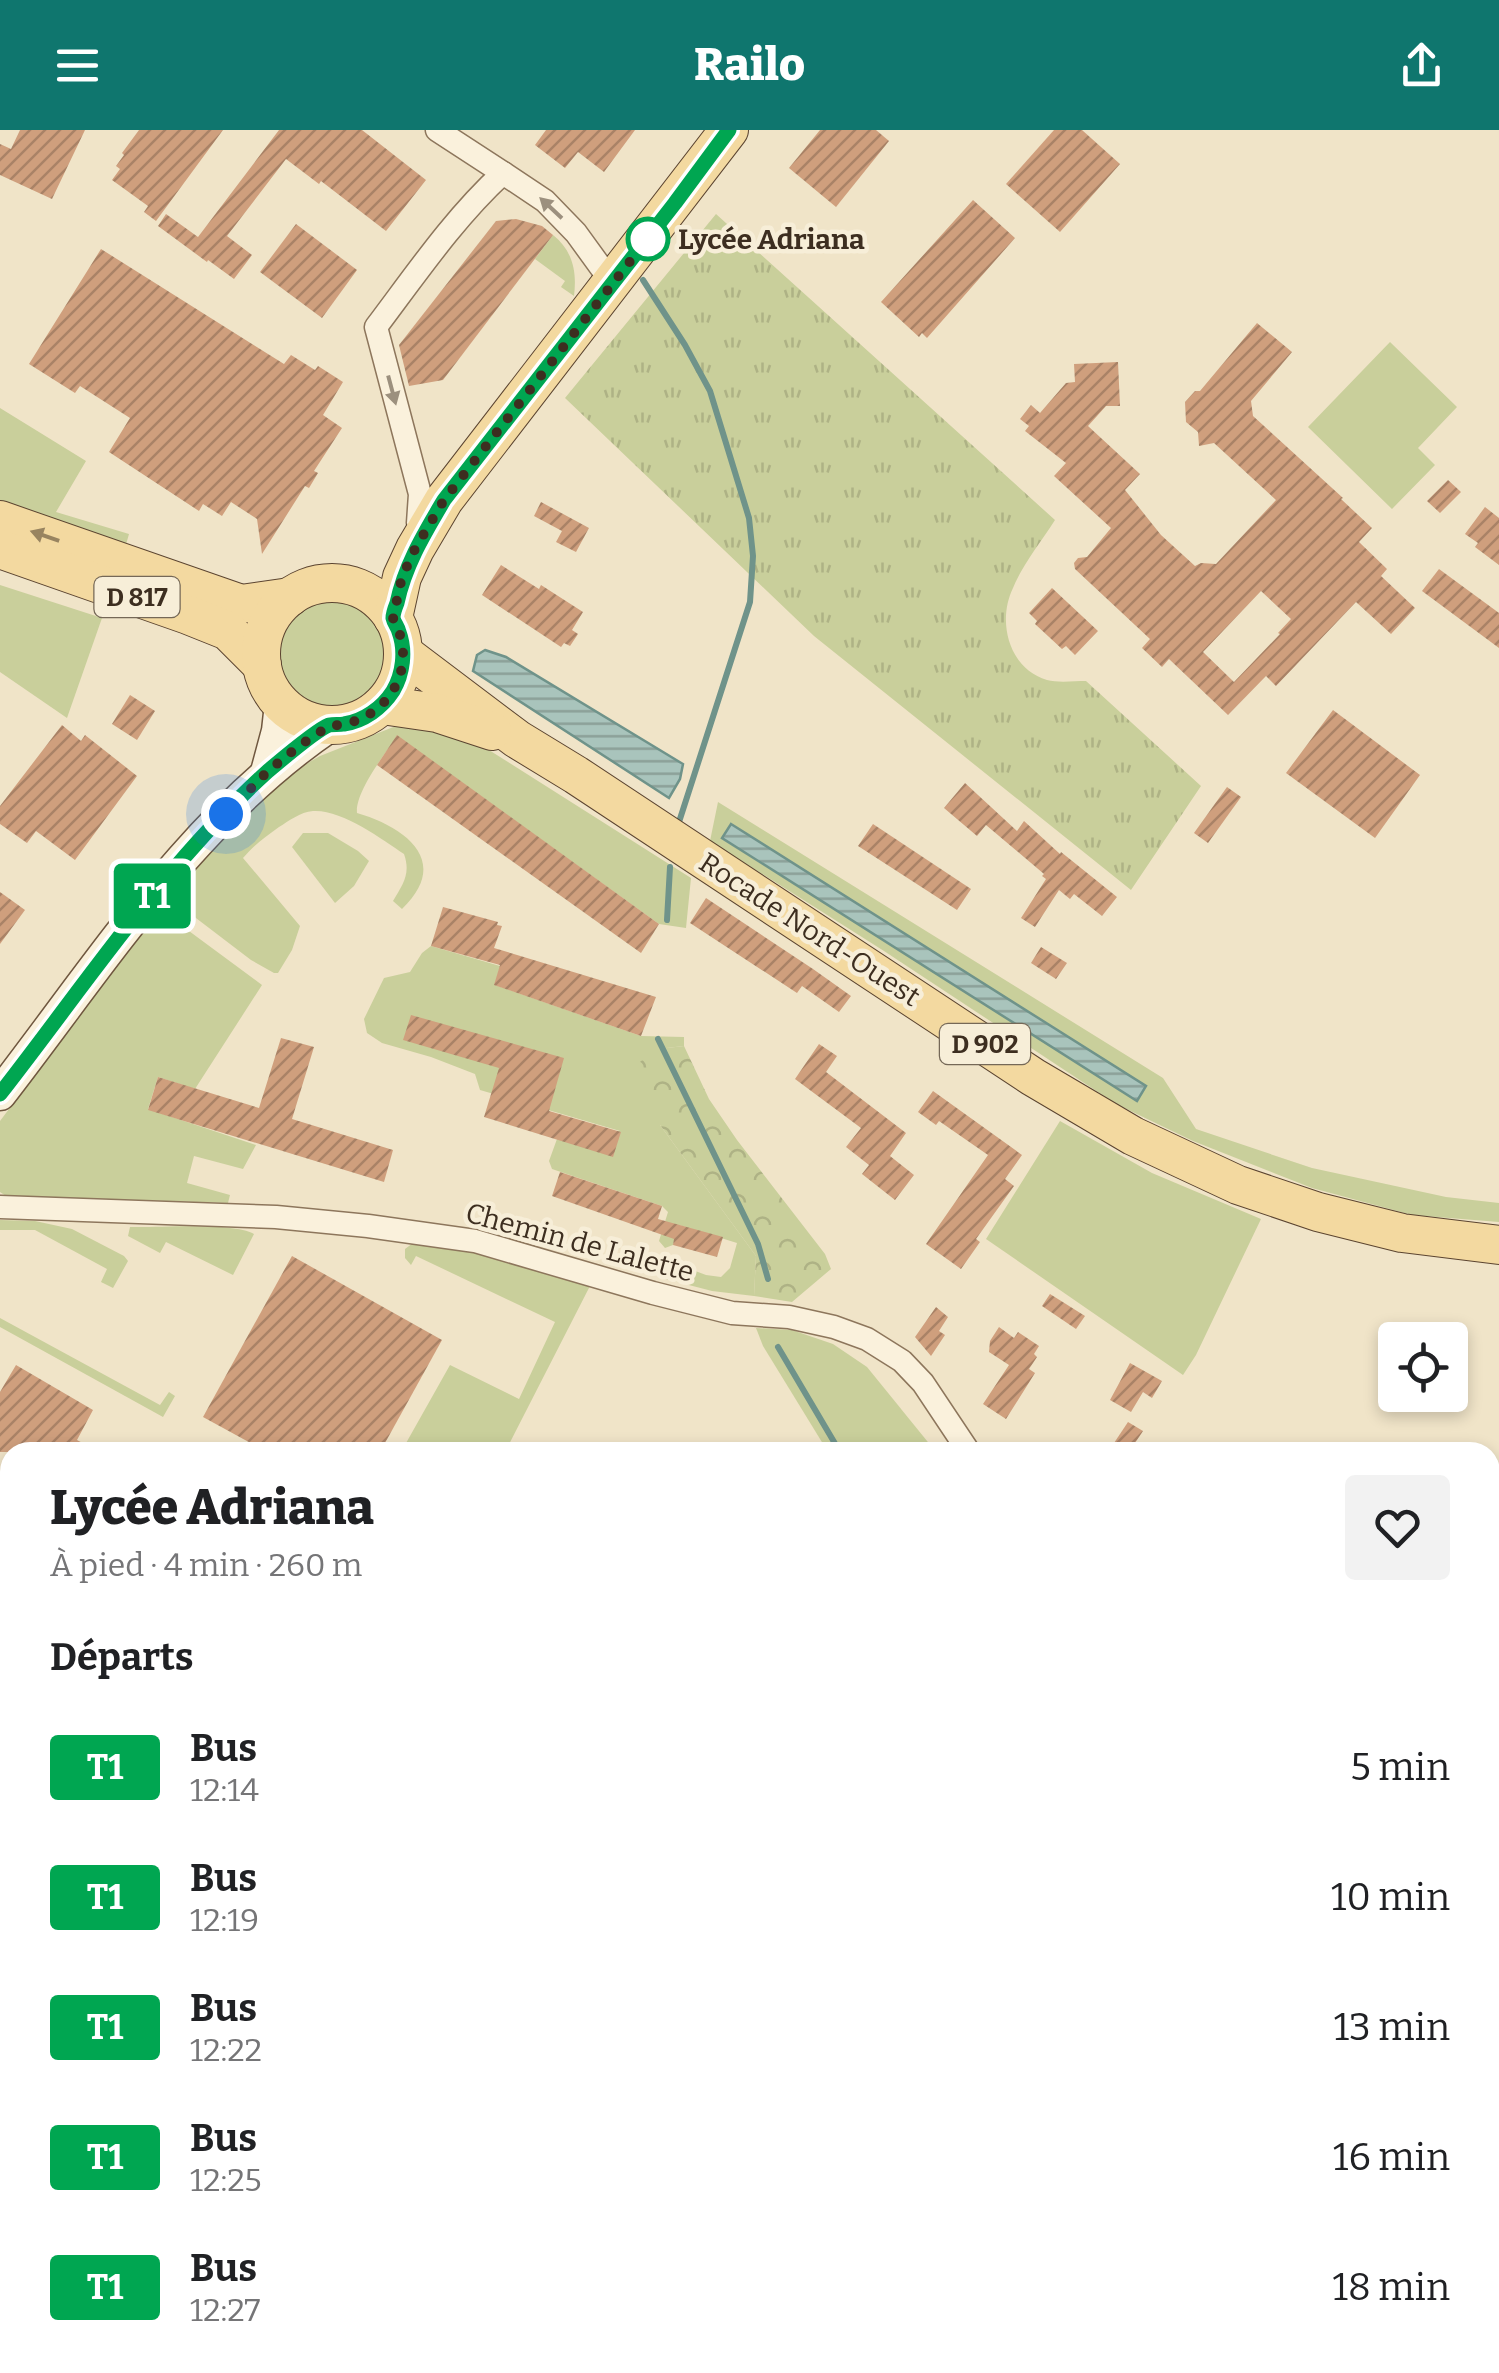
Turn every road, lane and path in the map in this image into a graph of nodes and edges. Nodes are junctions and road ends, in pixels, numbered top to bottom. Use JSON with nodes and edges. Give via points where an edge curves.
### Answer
{"nodes":[{"id":1,"x":437,"y":130,"type":"edge"},
{"id":2,"x":729,"y":130,"type":"edge"},
{"id":3,"x":504,"y":173,"type":"junction"},
{"id":4,"x":613,"y":284,"type":"junction"},
{"id":5,"x":431,"y":511,"type":"junction"},
{"id":6,"x":0,"y":520,"type":"edge"},
{"id":7,"x":0,"y":549,"type":"edge"},
{"id":8,"x":348,"y":585,"type":"junction"},
{"id":9,"x":290,"y":597,"type":"junction"},
{"id":10,"x":398,"y":635,"type":"junction"},
{"id":11,"x":262,"y":666,"type":"junction"},
{"id":12,"x":281,"y":704,"type":"junction"},
{"id":13,"x":382,"y":705,"type":"junction"},
{"id":14,"x":329,"y":726,"type":"junction"},
{"id":15,"x":517,"y":739,"type":"junction"},
{"id":16,"x":267,"y":772,"type":"junction"},
{"id":17,"x":0,"y":1094,"type":"edge"},
{"id":18,"x":0,"y":1208,"type":"edge"},
{"id":19,"x":1499,"y":1245,"type":"edge"},
{"id":20,"x":962,"y":1442,"type":"edge"}],
"edges":[{"from":1,"to":3,"type":"street"},
{"from":2,"to":4,"type":"main road"},
{"from":4,"to":3,"type":"street","one_way":true,"via":[[545,201]]},
{"from":3,"to":5,"type":"street","one_way":true,"via":[[448,232],[376,328],[420,494]]},
{"from":4,"to":5,"type":"main road"},
{"from":5,"to":8,"type":"main road","via":[[377,568]]},
{"from":5,"to":10,"type":"main road","via":[[402,577]]},
{"from":9,"to":6,"type":"main road","number":"D 817","one_way":true,"via":[[241,604]]},
{"from":7,"to":11,"type":"main road","number":"D 817","via":[[228,632]]},
{"from":8,"to":9,"type":"main road","via":[[328,583]]},
{"from":8,"to":10,"type":"main road","via":[[382,603]]},
{"from":9,"to":11,"type":"main road","via":[[266,627]]},
{"from":10,"to":13,"type":"main road","via":[[401,672]]},
{"from":10,"to":15,"type":"main road","name":"Rocade Nord-Ouest","number":"D 902"},
{"from":11,"to":12,"type":"main road"},
{"from":12,"to":14,"type":"main road"},
{"from":12,"to":16,"type":"main road"},
{"from":13,"to":14,"type":"main road","via":[[348,724]]},
{"from":13,"to":15,"type":"main road","name":"Rocade Nord-Ouest","number":"D 902","via":[[437,712]]},
{"from":14,"to":16,"type":"main road"},
{"from":15,"to":19,"type":"main road","name":"Rocade Nord-Ouest","number":"D 902","via":[[1132,1136],[1238,1186],[1318,1212],[1402,1233]]},
{"from":16,"to":17,"type":"main road","via":[[156,890]]},
{"from":18,"to":20,"type":"street","name":"Chemin de Lalette","via":[[276,1217],[475,1241],[732,1313],[834,1326],[902,1361]]}]}
